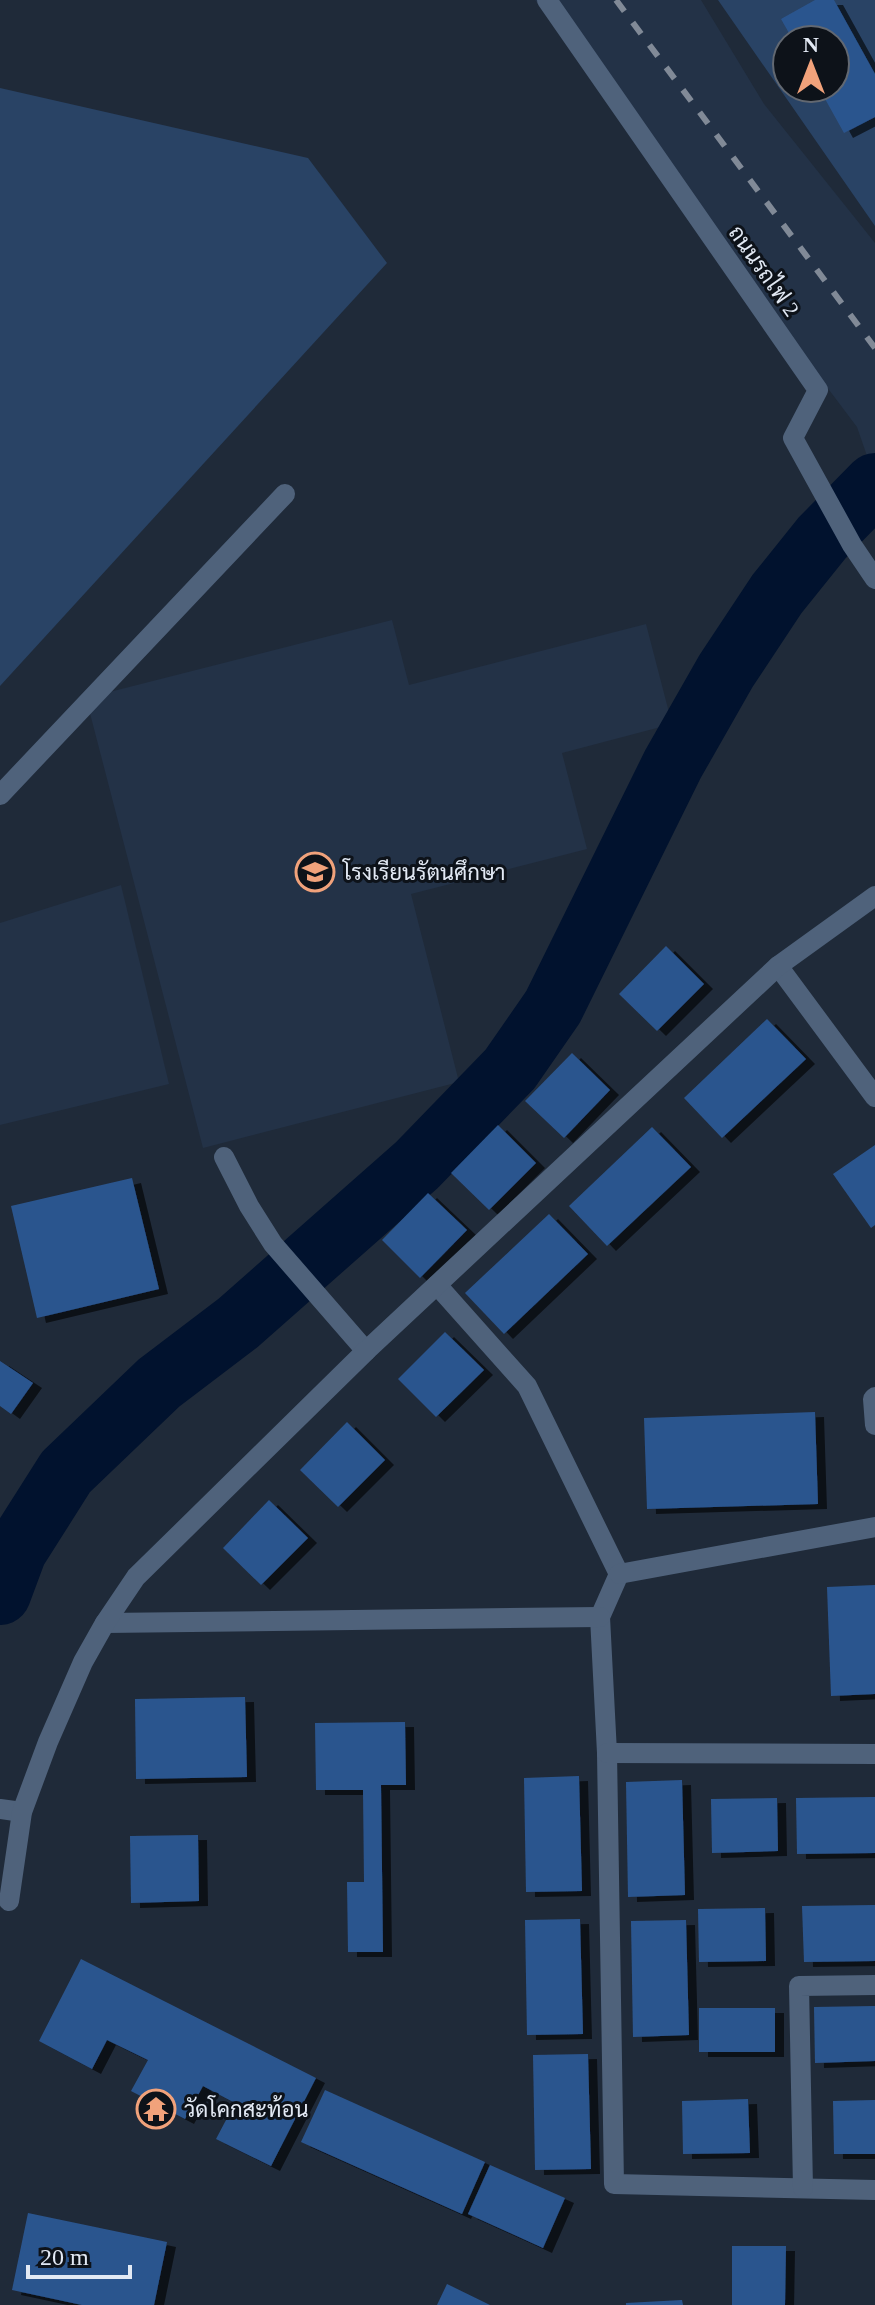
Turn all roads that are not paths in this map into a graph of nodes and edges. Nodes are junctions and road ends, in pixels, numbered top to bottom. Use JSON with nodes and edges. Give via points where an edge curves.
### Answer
{"nodes":[{"id":1,"x":547,"y":0,"type":"edge"},
{"id":2,"x":285,"y":494,"type":"dead end"},
{"id":3,"x":875,"y":579,"type":"edge"},
{"id":4,"x":0,"y":795,"type":"edge"},
{"id":5,"x":875,"y":896,"type":"edge"},
{"id":6,"x":778,"y":966,"type":"junction"},
{"id":7,"x":875,"y":1097,"type":"edge"},
{"id":8,"x":224,"y":1157,"type":"dead end"},
{"id":9,"x":437,"y":1285,"type":"junction"},
{"id":10,"x":366,"y":1351,"type":"junction"},
{"id":11,"x":875,"y":1397,"type":"edge"},
{"id":12,"x":875,"y":1425,"type":"edge"},
{"id":13,"x":875,"y":1527,"type":"edge"},
{"id":14,"x":619,"y":1574,"type":"junction"},
{"id":15,"x":600,"y":1617,"type":"junction"},
{"id":16,"x":105,"y":1623,"type":"junction"},
{"id":17,"x":607,"y":1753,"type":"junction"},
{"id":18,"x":875,"y":1754,"type":"edge"},
{"id":19,"x":0,"y":1809,"type":"edge"},
{"id":20,"x":22,"y":1812,"type":"junction"},
{"id":21,"x":9,"y":1901,"type":"dead end"},
{"id":22,"x":875,"y":1985,"type":"edge"},
{"id":23,"x":803,"y":2188,"type":"junction"},
{"id":24,"x":875,"y":2190,"type":"edge"}],
"edges":[{"from":1,"to":3,"type":"street","name":"ถนนรถไฟ 2","via":[[818,390],[793,438]]},
{"from":2,"to":4,"type":"street"},
{"from":5,"to":6,"type":"street"},
{"from":6,"to":7,"type":"street"},
{"from":6,"to":9,"type":"street"},
{"from":8,"to":10,"type":"street","via":[[273,1244]]},
{"from":9,"to":10,"type":"street"},
{"from":9,"to":14,"type":"street","via":[[527,1386]]},
{"from":10,"to":16,"type":"street","via":[[136,1577]]},
{"from":11,"to":12,"type":"street"},
{"from":13,"to":14,"type":"street"},
{"from":14,"to":15,"type":"street"},
{"from":15,"to":16,"type":"street"},
{"from":15,"to":17,"type":"street"},
{"from":16,"to":20,"type":"street","via":[[77,1675]]},
{"from":17,"to":18,"type":"street"},
{"from":17,"to":23,"type":"street","via":[[614,2184]]},
{"from":19,"to":20,"type":"street"},
{"from":20,"to":21,"type":"street"},
{"from":22,"to":23,"type":"street","via":[[799,1986]]},
{"from":23,"to":24,"type":"street"}]}
